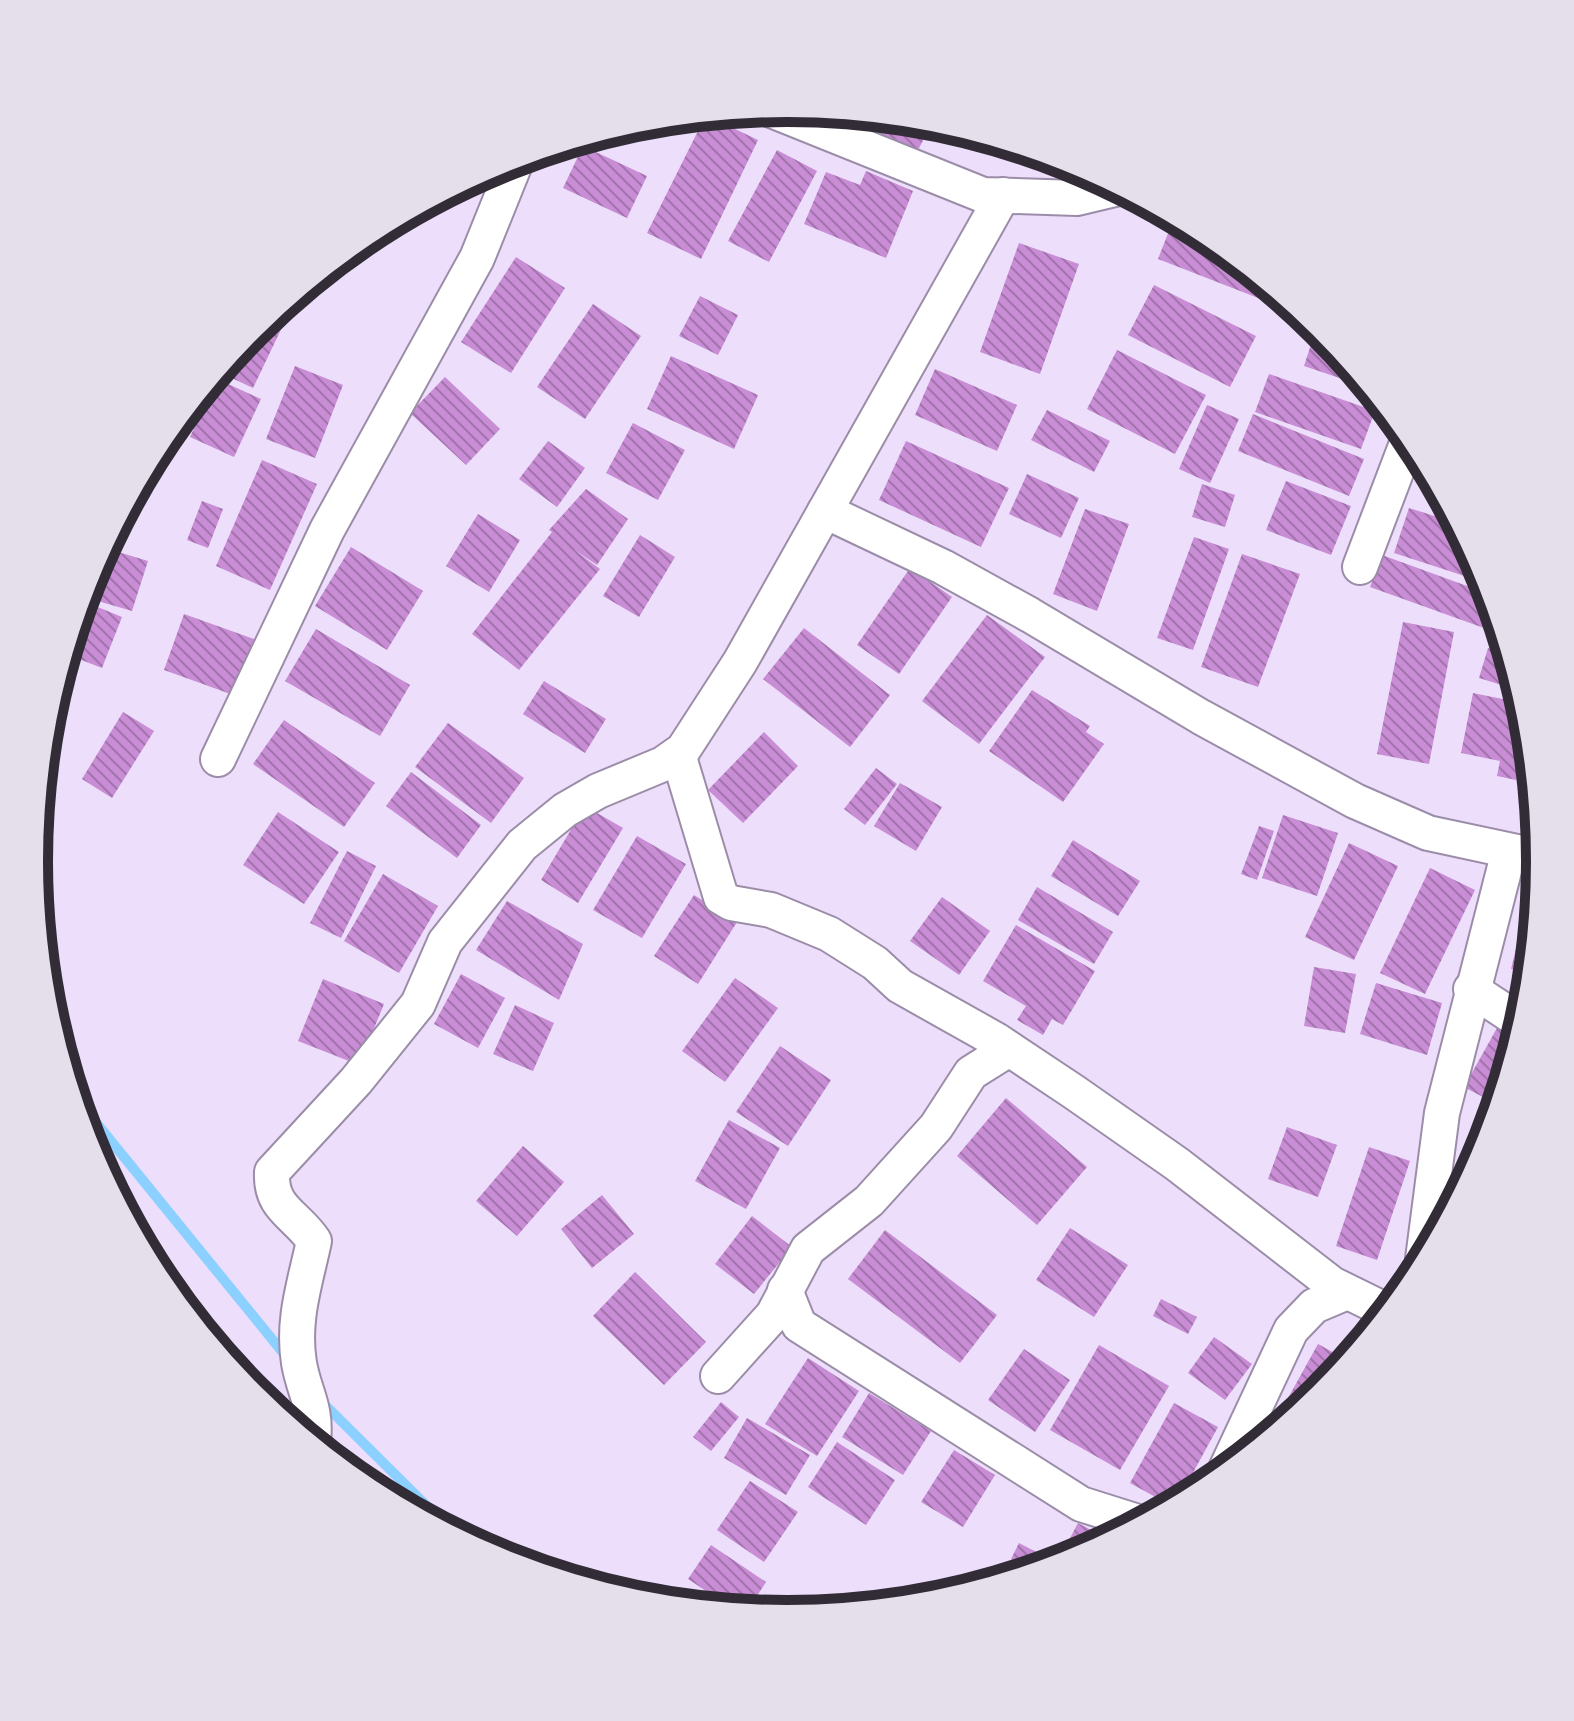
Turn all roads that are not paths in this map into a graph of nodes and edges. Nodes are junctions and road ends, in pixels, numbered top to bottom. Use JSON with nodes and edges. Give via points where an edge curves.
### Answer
{"nodes":[{"id":1,"x":819,"y":123,"type":"edge"},
{"id":2,"x":510,"y":176,"type":"edge"},
{"id":3,"x":1101,"y":192,"type":"edge"},
{"id":4,"x":1003,"y":195,"type":"junction"},
{"id":5,"x":1403,"y":453,"type":"edge"},
{"id":6,"x":825,"y":511,"type":"junction"},
{"id":7,"x":1360,"y":567,"type":"dead end"},
{"id":8,"x":678,"y":754,"type":"junction"},
{"id":9,"x":218,"y":759,"type":"dead end"},
{"id":10,"x":1524,"y":854,"type":"edge"},
{"id":11,"x":1471,"y":989,"type":"junction"},
{"id":12,"x":1510,"y":1015,"type":"edge"},
{"id":13,"x":1009,"y":1049,"type":"junction"},
{"id":14,"x":1427,"y":1230,"type":"edge"},
{"id":15,"x":785,"y":1290,"type":"junction"},
{"id":16,"x":1347,"y":1292,"type":"junction"},
{"id":17,"x":1376,"y":1306,"type":"edge"},
{"id":18,"x":718,"y":1376,"type":"dead end"},
{"id":19,"x":313,"y":1427,"type":"edge"},
{"id":20,"x":1236,"y":1448,"type":"edge"},
{"id":21,"x":1124,"y":1518,"type":"edge"}],
"edges":[{"from":1,"to":4,"type":"street","via":[[983,195]]},
{"from":2,"to":9,"type":"street","via":[[477,258],[327,530]]},
{"from":3,"to":4,"type":"street","via":[[1077,198]]},
{"from":4,"to":6,"type":"street"},
{"from":5,"to":7,"type":"street"},
{"from":6,"to":8,"type":"street","via":[[740,662]]},
{"from":6,"to":10,"type":"street","via":[[1018,608],[1355,801],[1428,833]]},
{"from":8,"to":13,"type":"street","via":[[721,897],[829,934],[900,986]]},
{"from":8,"to":19,"type":"street","via":[[565,810],[522,845],[445,942],[418,1004],[272,1172],[271,1191],[314,1241],[296,1310],[298,1361],[312,1400]]},
{"from":10,"to":11,"type":"street"},
{"from":11,"to":12,"type":"street"},
{"from":11,"to":14,"type":"street","via":[[1442,1113]]},
{"from":13,"to":15,"type":"street","via":[[971,1073],[936,1127],[869,1201],[808,1249]]},
{"from":13,"to":16,"type":"street","via":[[1177,1164]]},
{"from":15,"to":18,"type":"street","via":[[773,1315]]},
{"from":15,"to":21,"type":"street","via":[[799,1325],[1081,1504]]},
{"from":16,"to":17,"type":"street"},
{"from":16,"to":20,"type":"street","via":[[1314,1306],[1291,1330]]}]}
